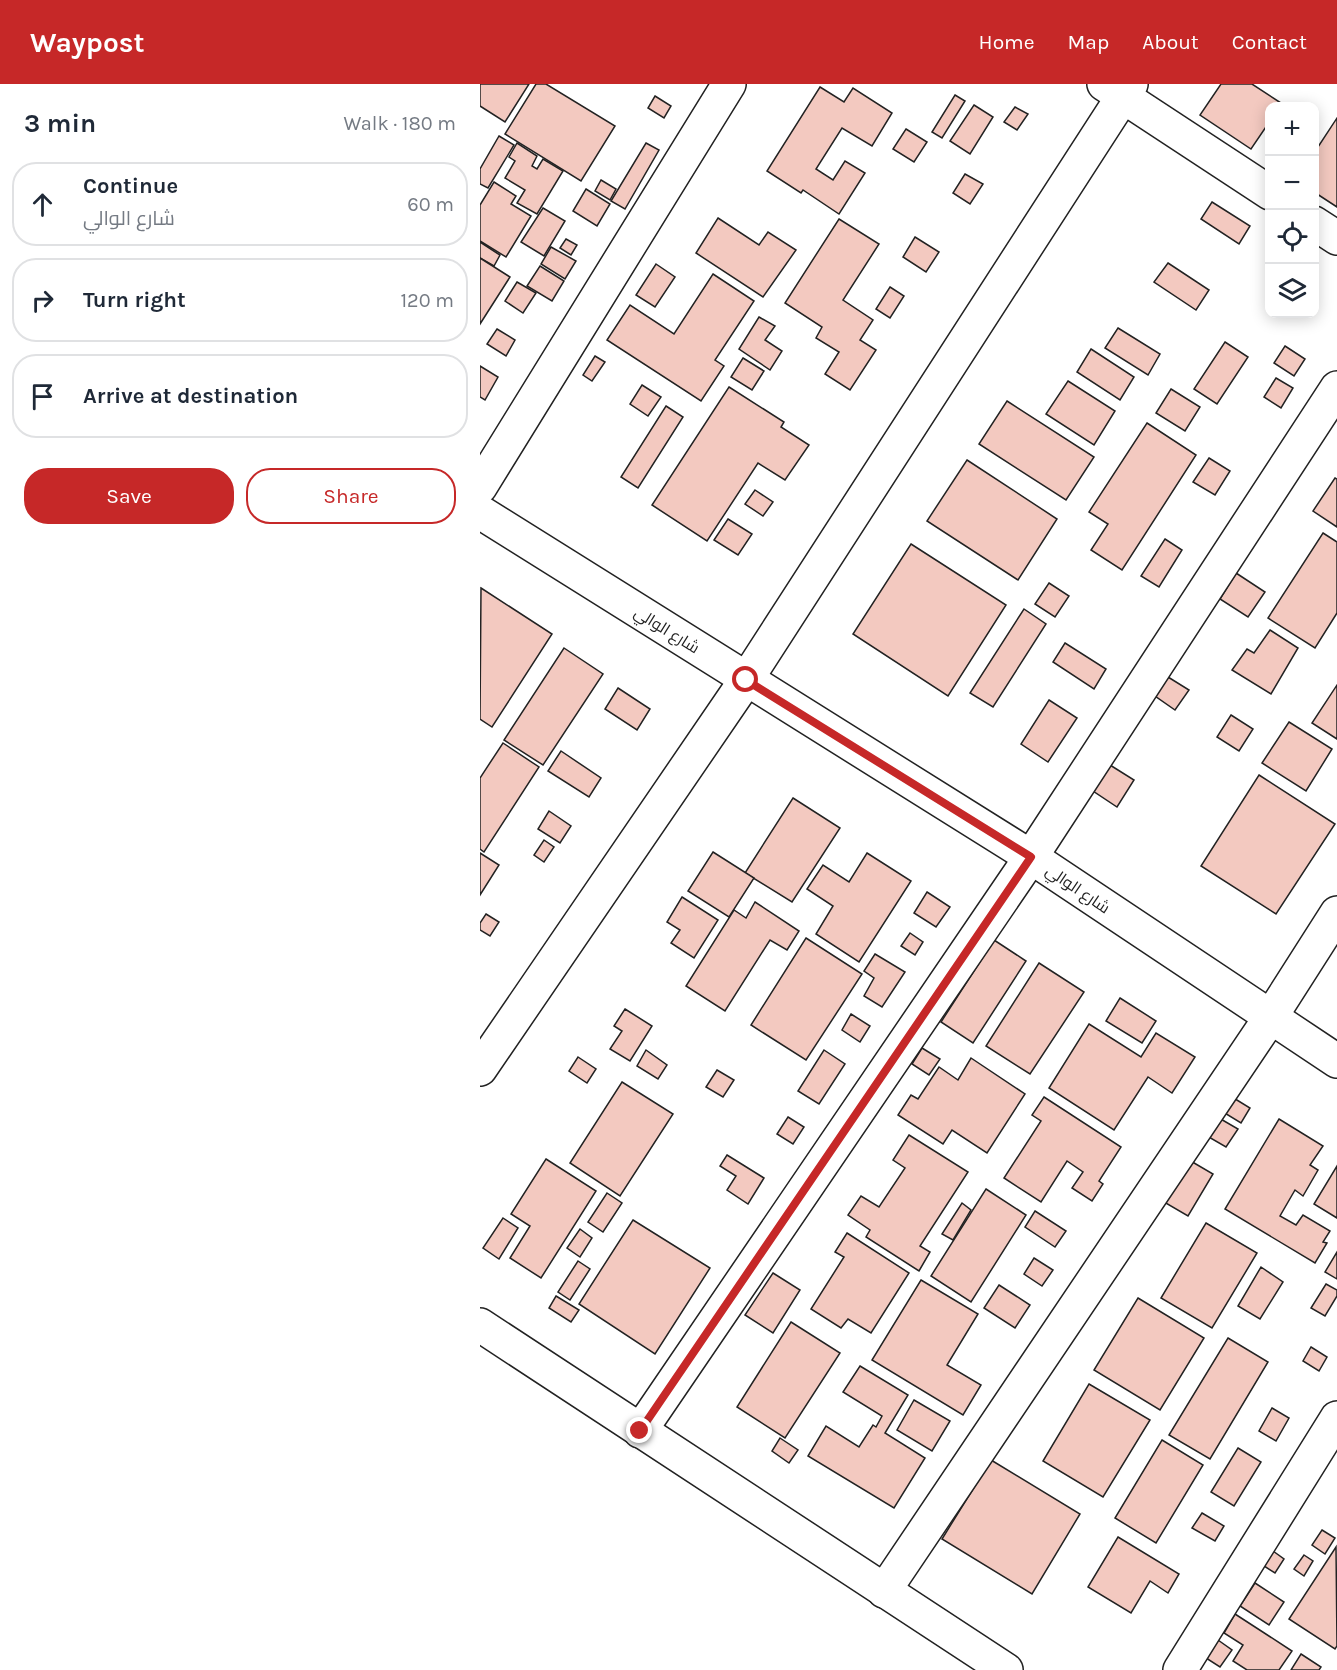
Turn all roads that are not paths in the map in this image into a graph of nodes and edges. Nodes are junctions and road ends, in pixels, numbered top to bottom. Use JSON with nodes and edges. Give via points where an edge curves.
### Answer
{"nodes":[{"id":1,"x":729,"y":84,"type":"edge"},
{"id":2,"x":1119,"y":88,"type":"edge"},
{"id":3,"x":1265,"y":190,"type":"edge"},
{"id":4,"x":1319,"y":226,"type":"edge"},
{"id":5,"x":1337,"y":238,"type":"edge"},
{"id":6,"x":1337,"y":388,"type":"edge"},
{"id":7,"x":480,"y":487,"type":"edge"},
{"id":8,"x":480,"y":512,"type":"edge"},
{"id":9,"x":746,"y":680,"type":"junction"},
{"id":10,"x":1031,"y":857,"type":"junction"},
{"id":11,"x":1337,"y":913,"type":"edge"},
{"id":12,"x":1270,"y":1018,"type":"junction"},
{"id":13,"x":1337,"y":1061,"type":"edge"},
{"id":14,"x":480,"y":1069,"type":"edge"},
{"id":15,"x":480,"y":1325,"type":"edge"},
{"id":16,"x":1337,"y":1418,"type":"edge"},
{"id":17,"x":640,"y":1431,"type":"junction"},
{"id":18,"x":884,"y":1591,"type":"junction"},
{"id":19,"x":1006,"y":1670,"type":"edge"},
{"id":20,"x":1180,"y":1670,"type":"edge"}],
"edges":[{"from":1,"to":7,"type":"street"},
{"from":2,"to":3,"type":"street"},
{"from":2,"to":9,"type":"street"},
{"from":4,"to":5,"type":"street"},
{"from":6,"to":10,"type":"street"},
{"from":8,"to":9,"type":"street","name":"شارع الوالي"},
{"from":9,"to":10,"type":"street","name":"شارع الوالي"},
{"from":9,"to":14,"type":"street"},
{"from":10,"to":12,"type":"street","name":"شارع الوالي"},
{"from":10,"to":17,"type":"street"},
{"from":11,"to":12,"type":"street"},
{"from":12,"to":13,"type":"street","name":"شارع الوالي"},
{"from":12,"to":18,"type":"street"},
{"from":15,"to":17,"type":"street"},
{"from":16,"to":20,"type":"street"},
{"from":17,"to":18,"type":"street"},
{"from":18,"to":19,"type":"street"}]}
